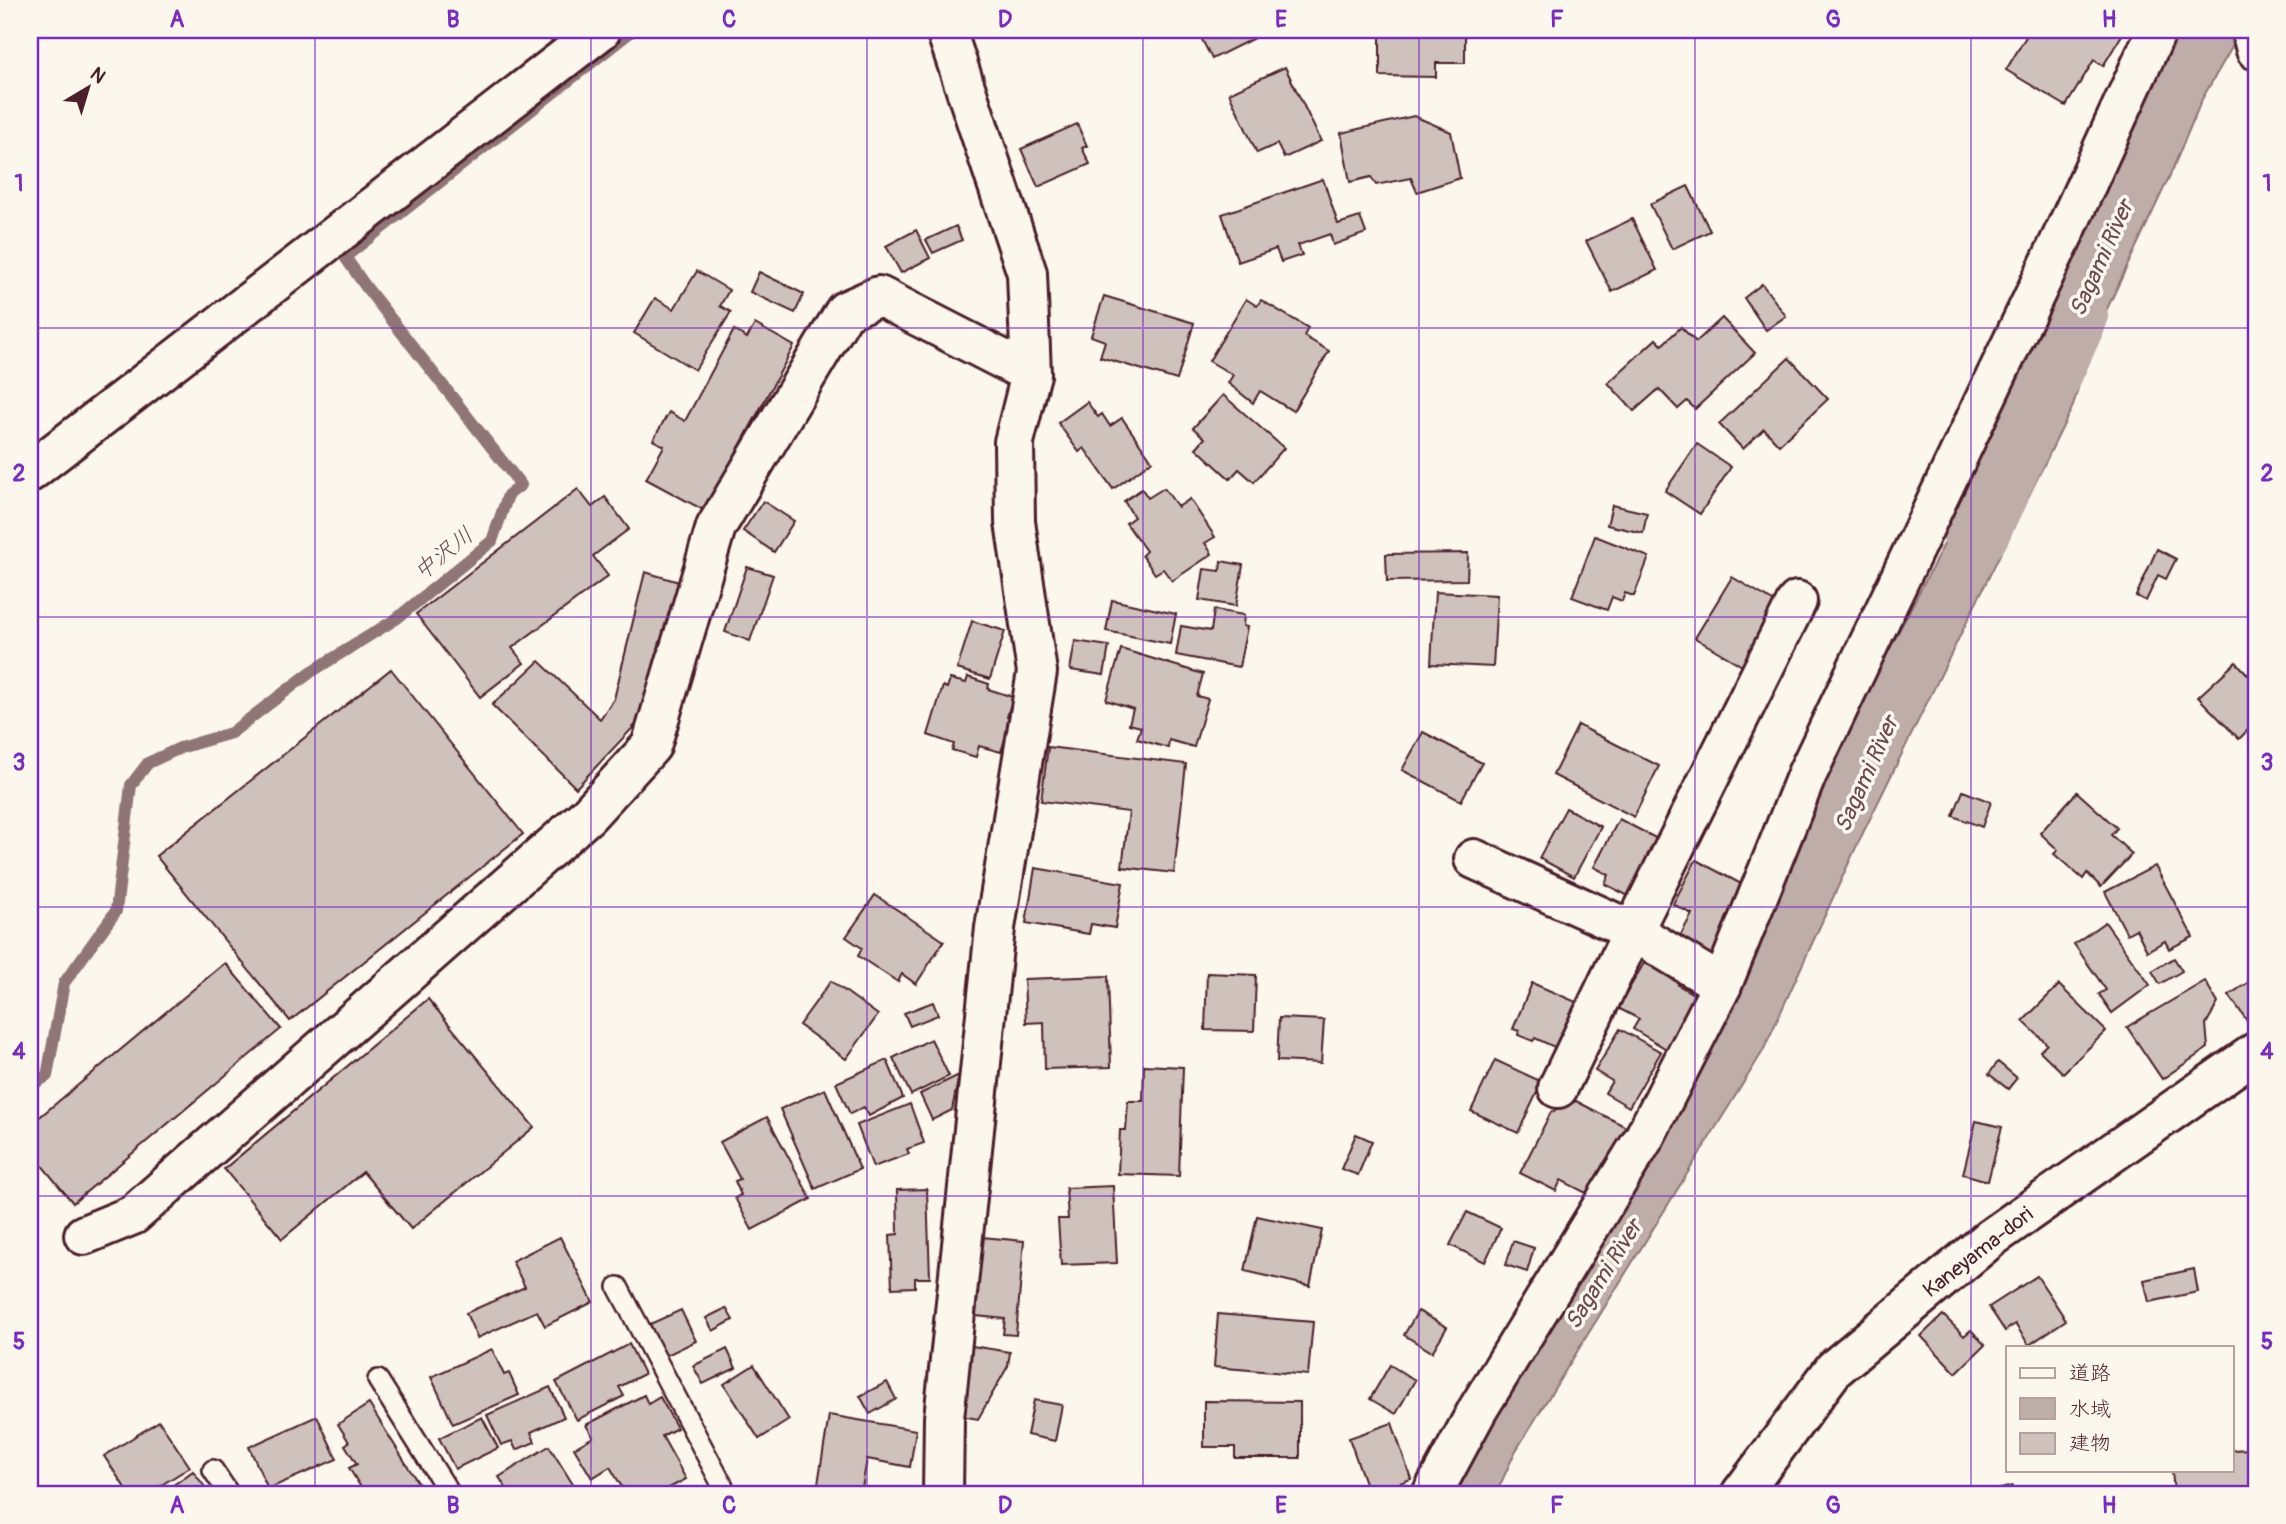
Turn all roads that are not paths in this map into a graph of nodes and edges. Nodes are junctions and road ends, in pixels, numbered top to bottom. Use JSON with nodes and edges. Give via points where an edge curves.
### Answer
{"nodes":[{"id":1,"x":601,"y":30,"type":"edge"},
{"id":2,"x":946,"y":30,"type":"edge"},
{"id":3,"x":2158,"y":30,"type":"edge"},
{"id":4,"x":2251,"y":30,"type":"edge"},
{"id":5,"x":2256,"y":50,"type":"edge"},
{"id":6,"x":1031,"y":374,"type":"junction"},
{"id":7,"x":30,"y":472,"type":"edge"},
{"id":8,"x":1797,"y":601,"type":"dead end"},
{"id":9,"x":1474,"y":859,"type":"dead end"},
{"id":10,"x":1633,"y":931,"type":"junction"},
{"id":11,"x":1722,"y":985,"type":"junction"},
{"id":12,"x":2256,"y":1052,"type":"edge"},
{"id":13,"x":1558,"y":1088,"type":"dead end"},
{"id":14,"x":84,"y":1236,"type":"dead end"},
{"id":15,"x":618,"y":1287,"type":"dead end"},
{"id":16,"x":379,"y":1380,"type":"dead end"},
{"id":17,"x":213,"y":1470,"type":"dead end"},
{"id":18,"x":1754,"y":1488,"type":"edge"},
{"id":19,"x":229,"y":1494,"type":"edge"},
{"id":20,"x":450,"y":1494,"type":"edge"},
{"id":21,"x":727,"y":1494,"type":"edge"},
{"id":22,"x":943,"y":1494,"type":"edge"},
{"id":23,"x":1432,"y":1494,"type":"edge"}],
"edges":[{"from":1,"to":7,"type":"street"},
{"from":2,"to":6,"type":"street","via":[[1027,273]]},
{"from":3,"to":11,"type":"street","via":[[1807,774]]},
{"from":4,"to":5,"type":"street"},
{"from":6,"to":14,"type":"street","via":[[879,296],[845,312],[716,527],[651,746],[588,815],[133,1215]]},
{"from":6,"to":22,"type":"street","via":[[1014,442],[1015,522],[1037,672],[995,929],[944,1418]]},
{"from":8,"to":10,"type":"street"},
{"from":9,"to":10,"type":"street"},
{"from":10,"to":11,"type":"street"},
{"from":10,"to":13,"type":"street"},
{"from":11,"to":23,"type":"street","via":[[1644,1138],[1478,1409]]},
{"from":12,"to":18,"type":"street","name":"Kaneyama-dori","via":[[1991,1238],[1834,1369]]},
{"from":15,"to":21,"type":"lane"},
{"from":16,"to":20,"type":"lane"},
{"from":17,"to":19,"type":"lane"}]}
